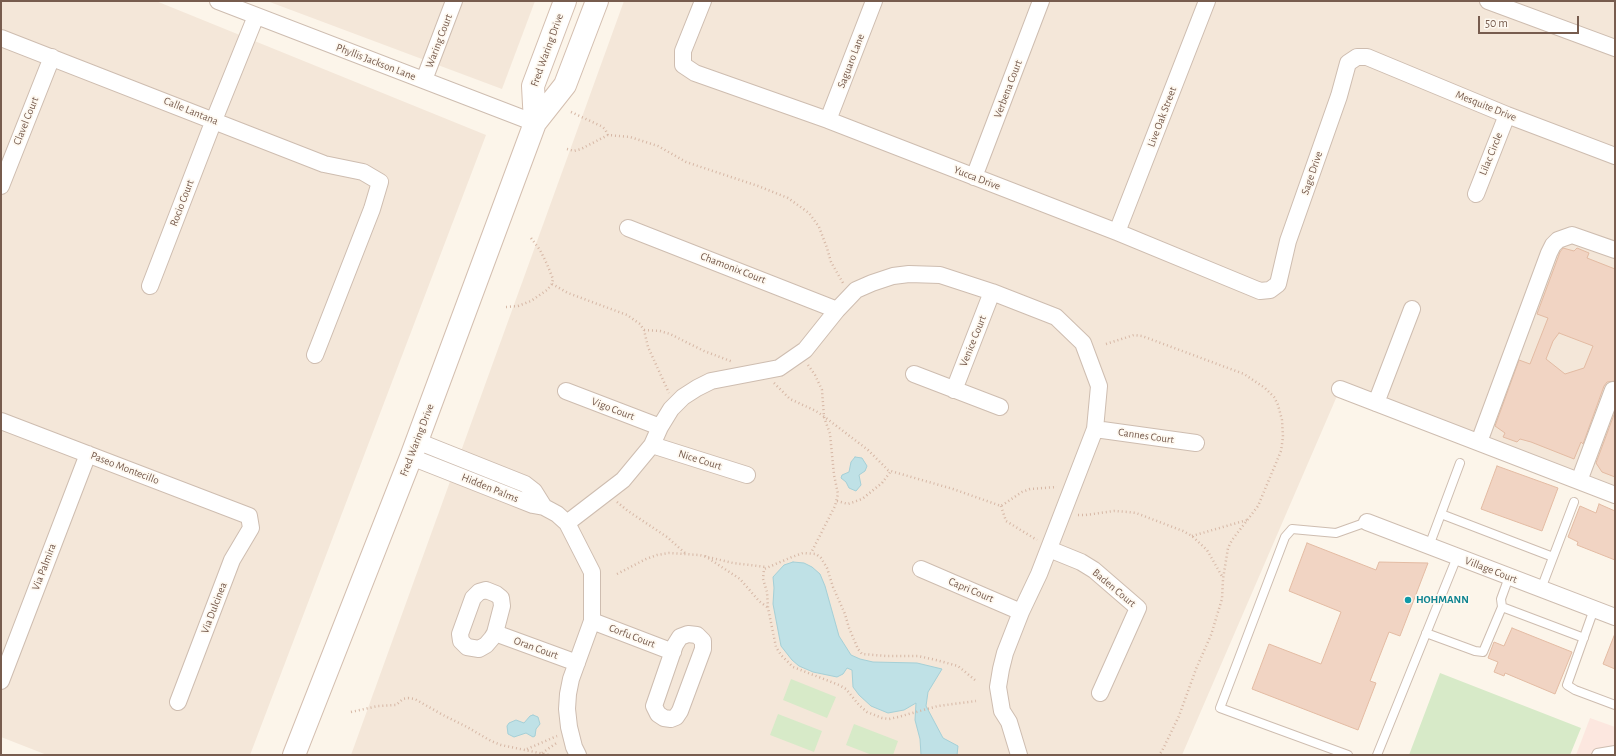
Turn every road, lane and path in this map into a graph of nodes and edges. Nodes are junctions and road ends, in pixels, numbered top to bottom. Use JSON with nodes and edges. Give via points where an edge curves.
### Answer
{"nodes":[{"id":1,"x":218,"y":1,"type":"edge"},
{"id":2,"x":454,"y":1,"type":"edge"},
{"id":3,"x":565,"y":1,"type":"edge"},
{"id":4,"x":597,"y":1,"type":"edge"},
{"id":5,"x":704,"y":1,"type":"edge"},
{"id":6,"x":874,"y":1,"type":"edge"},
{"id":7,"x":1041,"y":1,"type":"edge"},
{"id":8,"x":1207,"y":1,"type":"edge"},
{"id":9,"x":1488,"y":1,"type":"edge"},
{"id":10,"x":256,"y":16,"type":"junction"},
{"id":11,"x":1,"y":38,"type":"edge"},
{"id":12,"x":1615,"y":46,"type":"edge"},
{"id":13,"x":52,"y":57,"type":"junction"},
{"id":14,"x":1357,"y":57,"type":"joint"},
{"id":15,"x":424,"y":80,"type":"junction"},
{"id":16,"x":571,"y":112,"type":"dead end"},
{"id":17,"x":1507,"y":115,"type":"junction"},
{"id":18,"x":214,"y":120,"type":"junction"},
{"id":19,"x":828,"y":120,"type":"junction"},
{"id":20,"x":535,"y":123,"type":"junction"},
{"id":21,"x":608,"y":135,"type":"junction"},
{"id":22,"x":567,"y":149,"type":"dead end"},
{"id":23,"x":1615,"y":156,"type":"edge"},
{"id":24,"x":974,"y":177,"type":"junction"},
{"id":25,"x":1,"y":186,"type":"edge"},
{"id":26,"x":1476,"y":194,"type":"dead end"},
{"id":27,"x":628,"y":228,"type":"dead end"},
{"id":28,"x":1117,"y":232,"type":"junction"},
{"id":29,"x":531,"y":238,"type":"dead end"},
{"id":30,"x":1615,"y":250,"type":"edge"},
{"id":31,"x":552,"y":284,"type":"junction"},
{"id":32,"x":150,"y":286,"type":"dead end"},
{"id":33,"x":841,"y":288,"type":"dead end"},
{"id":34,"x":1270,"y":290,"type":"joint"},
{"id":35,"x":992,"y":292,"type":"junction"},
{"id":36,"x":506,"y":307,"type":"dead end"},
{"id":37,"x":1412,"y":309,"type":"dead end"},
{"id":38,"x":838,"y":310,"type":"junction"},
{"id":39,"x":644,"y":330,"type":"junction"},
{"id":40,"x":1106,"y":344,"type":"dead end"},
{"id":41,"x":315,"y":355,"type":"dead end"},
{"id":42,"x":734,"y":363,"type":"dead end"},
{"id":43,"x":807,"y":363,"type":"dead end"},
{"id":44,"x":914,"y":374,"type":"dead end"},
{"id":45,"x":774,"y":383,"type":"dead end"},
{"id":46,"x":1340,"y":389,"type":"dead end"},
{"id":47,"x":954,"y":390,"type":"junction"},
{"id":48,"x":1613,"y":390,"type":"dead end"},
{"id":49,"x":566,"y":391,"type":"dead end"},
{"id":50,"x":669,"y":393,"type":"dead end"},
{"id":51,"x":1376,"y":403,"type":"junction"},
{"id":52,"x":1000,"y":407,"type":"dead end"},
{"id":53,"x":824,"y":417,"type":"junction"},
{"id":54,"x":1,"y":421,"type":"edge"},
{"id":55,"x":660,"y":427,"type":"junction"},
{"id":56,"x":1095,"y":429,"type":"junction"},
{"id":57,"x":1479,"y":442,"type":"junction"},
{"id":58,"x":1196,"y":443,"type":"dead end"},
{"id":59,"x":652,"y":446,"type":"junction"},
{"id":60,"x":414,"y":449,"type":"junction"},
{"id":61,"x":88,"y":454,"type":"junction"},
{"id":62,"x":1460,"y":463,"type":"dead end"},
{"id":63,"x":891,"y":471,"type":"junction"},
{"id":64,"x":504,"y":475,"type":"junction"},
{"id":65,"x":747,"y":475,"type":"dead end"},
{"id":66,"x":1579,"y":481,"type":"junction"},
{"id":67,"x":1058,"y":487,"type":"dead end"},
{"id":68,"x":498,"y":491,"type":"junction"},
{"id":69,"x":1615,"y":495,"type":"edge"},
{"id":70,"x":837,"y":501,"type":"junction"},
{"id":71,"x":617,"y":502,"type":"dead end"},
{"id":72,"x":1574,"y":502,"type":"dead end"},
{"id":73,"x":1001,"y":506,"type":"junction"},
{"id":74,"x":544,"y":507,"type":"junction"},
{"id":75,"x":1441,"y":514,"type":"junction"},
{"id":76,"x":1078,"y":515,"type":"dead end"},
{"id":77,"x":249,"y":516,"type":"joint"},
{"id":78,"x":1247,"y":520,"type":"junction"},
{"id":79,"x":1367,"y":522,"type":"joint"},
{"id":80,"x":567,"y":523,"type":"junction"},
{"id":81,"x":1192,"y":536,"type":"junction"},
{"id":82,"x":1043,"y":545,"type":"junction"},
{"id":83,"x":1429,"y":546,"type":"junction"},
{"id":84,"x":811,"y":553,"type":"junction"},
{"id":85,"x":686,"y":554,"type":"junction"},
{"id":86,"x":704,"y":556,"type":"junction"},
{"id":87,"x":1457,"y":556,"type":"junction"},
{"id":88,"x":1553,"y":557,"type":"junction"},
{"id":89,"x":767,"y":567,"type":"junction"},
{"id":90,"x":921,"y":569,"type":"dead end"},
{"id":91,"x":617,"y":574,"type":"dead end"},
{"id":92,"x":1509,"y":577,"type":"junction"},
{"id":93,"x":1223,"y":578,"type":"junction"},
{"id":94,"x":1541,"y":589,"type":"junction"},
{"id":95,"x":1502,"y":607,"type":"junction"},
{"id":96,"x":768,"y":608,"type":"junction"},
{"id":97,"x":1594,"y":609,"type":"junction"},
{"id":98,"x":1021,"y":612,"type":"junction"},
{"id":99,"x":1615,"y":617,"type":"edge"},
{"id":100,"x":592,"y":621,"type":"junction"},
{"id":101,"x":495,"y":633,"type":"dead end"},
{"id":102,"x":1426,"y":633,"type":"junction"},
{"id":103,"x":1584,"y":638,"type":"junction"},
{"id":104,"x":672,"y":652,"type":"junction"},
{"id":105,"x":576,"y":663,"type":"junction"},
{"id":106,"x":975,"y":680,"type":"dead end"},
{"id":107,"x":1,"y":681,"type":"edge"},
{"id":108,"x":1100,"y":693,"type":"dead end"},
{"id":109,"x":976,"y":701,"type":"dead end"},
{"id":110,"x":178,"y":702,"type":"dead end"},
{"id":111,"x":1615,"y":705,"type":"edge"},
{"id":112,"x":351,"y":712,"type":"dead end"},
{"id":113,"x":558,"y":736,"type":"dead end"},
{"id":114,"x":560,"y":742,"type":"dead end"},
{"id":115,"x":526,"y":749,"type":"junction"},
{"id":116,"x":1615,"y":750,"type":"edge"},
{"id":117,"x":542,"y":753,"type":"junction"},
{"id":118,"x":294,"y":755,"type":"edge"},
{"id":119,"x":549,"y":755,"type":"edge"},
{"id":120,"x":578,"y":755,"type":"edge"},
{"id":121,"x":1019,"y":755,"type":"edge"},
{"id":122,"x":1159,"y":755,"type":"edge"},
{"id":123,"x":1348,"y":755,"type":"edge"},
{"id":124,"x":1377,"y":755,"type":"edge"},
{"id":125,"x":1596,"y":755,"type":"edge"}],
"edges":[{"from":1,"to":10,"type":"street","name":"Phyllis Jackson Lane"},
{"from":2,"to":15,"type":"street","name":"Waring Court"},
{"from":3,"to":20,"type":"main road","name":"Fred Waring Drive","via":[[533,86]]},
{"from":4,"to":20,"type":"main road","name":"Fred Waring Drive","via":[[565,85]]},
{"from":5,"to":19,"type":"street","name":"Yucca Drive","via":[[683,51],[683,66],[695,73]]},
{"from":6,"to":19,"type":"street","name":"Saguaro Lane"},
{"from":7,"to":24,"type":"street","name":"Verbena Court"},
{"from":8,"to":28,"type":"street","name":"Live Oak Street"},
{"from":9,"to":12,"type":"street"},
{"from":10,"to":15,"type":"street","name":"Phyllis Jackson Lane"},
{"from":10,"to":18,"type":"street","name":"Rocio Court"},
{"from":11,"to":13,"type":"street","name":"Calle Lantana"},
{"from":13,"to":18,"type":"street","name":"Calle Lantana"},
{"from":13,"to":25,"type":"street","name":"Clavel Court"},
{"from":14,"to":17,"type":"street","name":"Mesquite Drive","via":[[1367,57]]},
{"from":14,"to":34,"type":"street","name":"Sage Drive","via":[[1348,63],[1339,96],[1288,241],[1278,284]]},
{"from":15,"to":20,"type":"street","name":"Phyllis Jackson Lane"},
{"from":16,"to":21,"type":"path","via":[[601,126]]},
{"from":17,"to":23,"type":"street","name":"Mesquite Drive"},
{"from":17,"to":26,"type":"street","name":"Lilac Circle"},
{"from":18,"to":32,"type":"street","name":"Rocio Court"},
{"from":18,"to":41,"type":"street","name":"Calle Lantana","via":[[324,164],[363,172],[380,182],[372,209]]},
{"from":19,"to":24,"type":"street","name":"Yucca Drive"},
{"from":20,"to":60,"type":"main road","name":"Fred Waring Drive"},
{"from":21,"to":22,"type":"path","via":[[581,149]]},
{"from":21,"to":33,"type":"path","via":[[648,142],[686,162],[758,186],[788,198],[802,207],[819,227],[831,262],[844,285]]},
{"from":24,"to":28,"type":"street","name":"Yucca Drive"},
{"from":27,"to":38,"type":"street","name":"Chamonix Court"},
{"from":28,"to":34,"type":"street","name":"Yucca Drive","via":[[1260,291]]},
{"from":29,"to":31,"type":"path","via":[[547,264],[553,279]]},
{"from":30,"to":57,"type":"street","via":[[1572,235],[1558,240],[1554,245]]},
{"from":31,"to":36,"type":"path","via":[[531,301]]},
{"from":31,"to":39,"type":"path","via":[[627,315]]},
{"from":35,"to":38,"type":"street","via":[[940,275],[909,274],[893,276],[856,290]]},
{"from":35,"to":47,"type":"street","name":"Venice Court"},
{"from":35,"to":56,"type":"street","via":[[1056,317],[1083,343],[1099,386]]},
{"from":37,"to":51,"type":"street"},
{"from":38,"to":55,"type":"street","via":[[805,350],[779,368],[711,381],[683,397],[671,409]]},
{"from":39,"to":42,"type":"path","via":[[670,334]]},
{"from":39,"to":50,"type":"path","via":[[648,347]]},
{"from":40,"to":78,"type":"path","via":[[1134,335],[1142,336],[1244,374],[1274,397],[1282,420],[1284,437],[1281,451],[1258,506]]},
{"from":43,"to":53,"type":"path","via":[[820,383]]},
{"from":44,"to":47,"type":"street"},
{"from":45,"to":53,"type":"path","via":[[790,399]]},
{"from":46,"to":51,"type":"street"},
{"from":47,"to":52,"type":"street"},
{"from":48,"to":66,"type":"street"},
{"from":49,"to":55,"type":"street","name":"Vigo Court"},
{"from":51,"to":57,"type":"street"},
{"from":53,"to":63,"type":"path"},
{"from":53,"to":70,"type":"path","via":[[830,434]]},
{"from":54,"to":61,"type":"street","name":"Paseo Montecillo"},
{"from":55,"to":59,"type":"street"},
{"from":56,"to":58,"type":"street","name":"Cannes Court"},
{"from":56,"to":82,"type":"street"},
{"from":57,"to":66,"type":"street"},
{"from":59,"to":65,"type":"street","name":"Nice Court"},
{"from":59,"to":80,"type":"street","via":[[624,480]]},
{"from":60,"to":64,"type":"street"},
{"from":60,"to":68,"type":"street","name":"Hidden Palms"},
{"from":60,"to":118,"type":"main road","name":"Fred Waring Drive"},
{"from":61,"to":77,"type":"street","name":"Paseo Montecillo"},
{"from":61,"to":107,"type":"street","name":"Via Palmira"},
{"from":62,"to":75,"type":"lane"},
{"from":63,"to":70,"type":"path","via":[[882,483],[862,499],[848,504]]},
{"from":63,"to":73,"type":"path"},
{"from":64,"to":68,"type":"street"},
{"from":64,"to":74,"type":"street","via":[[534,491]]},
{"from":66,"to":69,"type":"street"},
{"from":67,"to":73,"type":"path","via":[[1030,489]]},
{"from":68,"to":74,"type":"street","name":"Hidden Palms"},
{"from":70,"to":84,"type":"path"},
{"from":71,"to":85,"type":"path","via":[[667,537]]},
{"from":72,"to":88,"type":"lane"},
{"from":73,"to":82,"type":"path","via":[[1006,521]]},
{"from":74,"to":80,"type":"street","name":"Hidden Palms"},
{"from":75,"to":83,"type":"lane"},
{"from":75,"to":88,"type":"lane"},
{"from":76,"to":81,"type":"path","via":[[1136,513]]},
{"from":77,"to":110,"type":"street","name":"Via Dulcinea","via":[[251,528],[232,560]]},
{"from":78,"to":81,"type":"path"},
{"from":78,"to":93,"type":"path","via":[[1228,548]]},
{"from":79,"to":83,"type":"street","name":"Village Court"},
{"from":79,"to":123,"type":"lane","via":[[1336,533],[1292,529],[1285,537],[1220,708]]},
{"from":80,"to":100,"type":"street","via":[[592,572]]},
{"from":81,"to":93,"type":"path","via":[[1212,556]]},
{"from":82,"to":98,"type":"street","via":[[1039,574]]},
{"from":82,"to":108,"type":"street","name":"Baden Court","via":[[1094,570],[1138,608]]},
{"from":83,"to":87,"type":"street","name":"Village Court"},
{"from":84,"to":89,"type":"path"},
{"from":84,"to":106,"type":"path","via":[[821,558],[828,568],[833,587],[862,654],[918,656],[936,660],[958,666]]},
{"from":85,"to":86,"type":"path"},
{"from":85,"to":91,"type":"path","via":[[657,555]]},
{"from":86,"to":89,"type":"path"},
{"from":86,"to":96,"type":"path","via":[[740,580]]},
{"from":87,"to":92,"type":"street","name":"Village Court"},
{"from":87,"to":102,"type":"lane"},
{"from":88,"to":94,"type":"lane"},
{"from":89,"to":96,"type":"path","via":[[763,572],[763,579]]},
{"from":90,"to":98,"type":"street","name":"Capri Court"},
{"from":92,"to":94,"type":"street","name":"Village Court"},
{"from":92,"to":95,"type":"lane","via":[[1501,599]]},
{"from":93,"to":122,"type":"path","via":[[1222,599],[1211,635],[1179,716]]},
{"from":94,"to":97,"type":"street","name":"Village Court"},
{"from":95,"to":102,"type":"lane","via":[[1483,652]]},
{"from":95,"to":103,"type":"lane"},
{"from":96,"to":109,"type":"path","via":[[776,646],[781,656],[793,667],[846,689],[867,712],[889,719],[938,706]]},
{"from":97,"to":99,"type":"street","name":"Village Court"},
{"from":97,"to":103,"type":"lane"},
{"from":98,"to":121,"type":"street","via":[[1005,653],[998,687],[1002,711],[1009,722]]},
{"from":100,"to":104,"type":"street","name":"Corfu Court"},
{"from":100,"to":105,"type":"street"},
{"from":101,"to":105,"type":"street","name":"Oran Court"},
{"from":102,"to":124,"type":"lane"},
{"from":103,"to":111,"type":"lane","via":[[1567,685]]},
{"from":104,"to":104,"type":"street","via":[[680,637],[688,634],[697,635],[703,641],[703,649],[680,711],[671,719],[658,714],[654,706]]},
{"from":105,"to":120,"type":"street","via":[[567,709],[569,727]]},
{"from":112,"to":115,"type":"path","via":[[396,705],[403,699],[415,699],[491,741]]},
{"from":113,"to":115,"type":"path"},
{"from":114,"to":117,"type":"path"},
{"from":115,"to":117,"type":"path"},
{"from":116,"to":125,"type":"lane","via":[[1598,752]]},
{"from":117,"to":119,"type":"path"}]}
